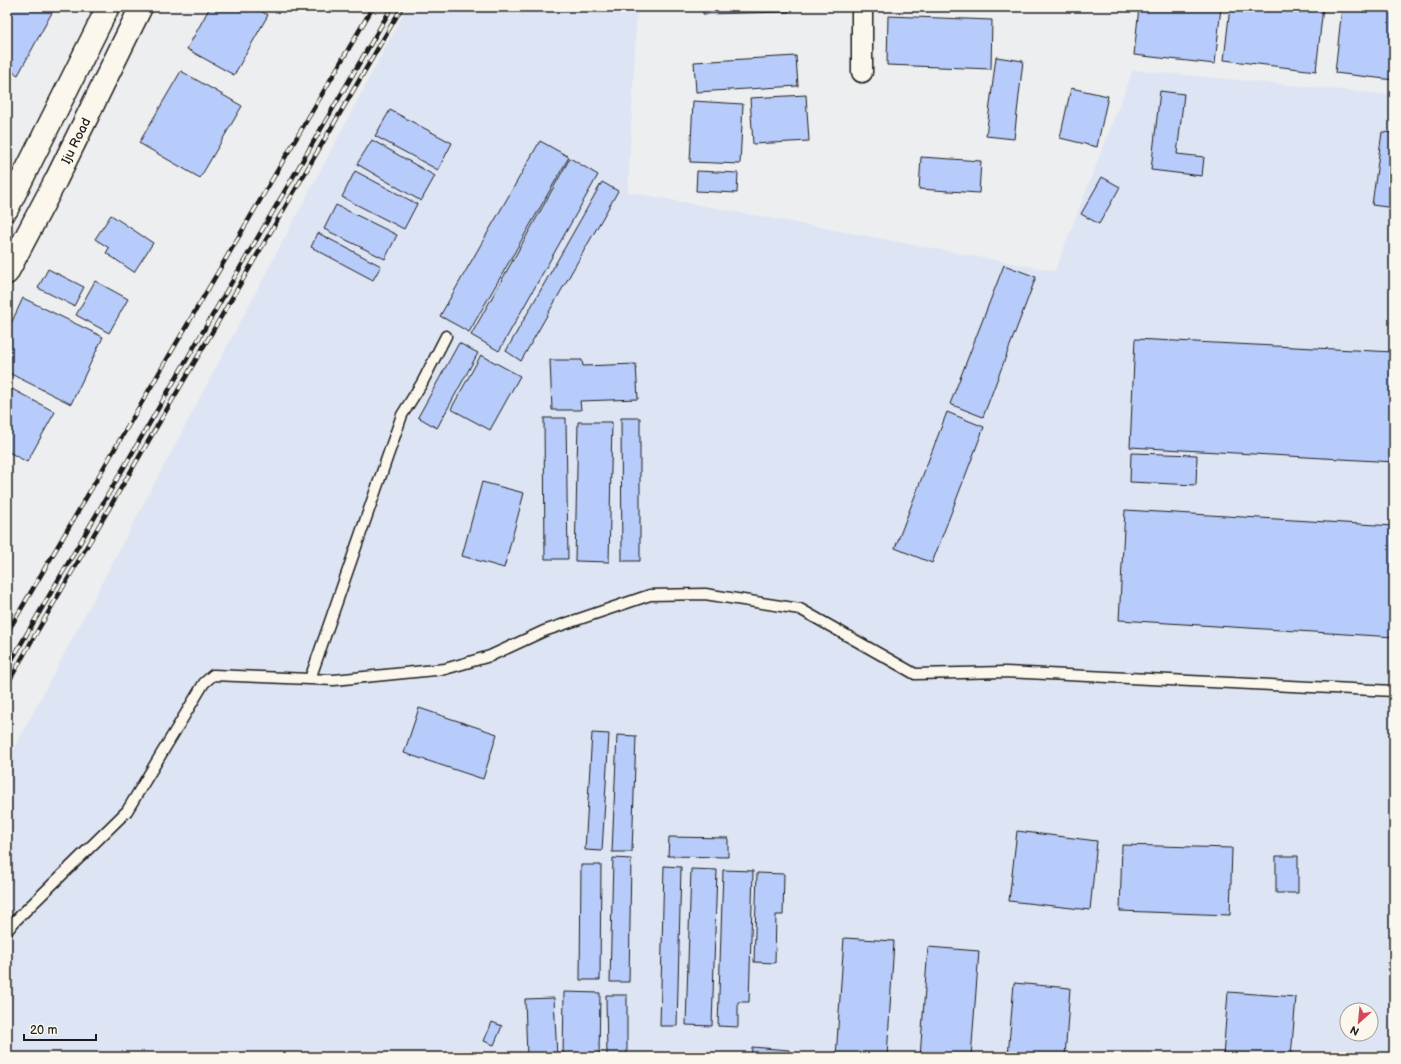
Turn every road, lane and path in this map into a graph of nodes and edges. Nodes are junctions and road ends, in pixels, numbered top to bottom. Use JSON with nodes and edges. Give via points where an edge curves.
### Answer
{"nodes":[{"id":1,"x":108,"y":7,"type":"edge"},
{"id":2,"x":141,"y":7,"type":"edge"},
{"id":3,"x":862,"y":7,"type":"edge"},
{"id":4,"x":862,"y":72,"type":"dead end"},
{"id":5,"x":13,"y":182,"type":"edge"},
{"id":6,"x":7,"y":209,"type":"edge"},
{"id":7,"x":7,"y":273,"type":"edge"},
{"id":8,"x":446,"y":336,"type":"dead end"},
{"id":9,"x":310,"y":679,"type":"junction"},
{"id":10,"x":1394,"y":691,"type":"edge"},
{"id":11,"x":7,"y":931,"type":"edge"}],
"edges":[{"from":1,"to":5,"type":"main road"},
{"from":2,"to":7,"type":"main road","name":"Iju Road"},
{"from":3,"to":4,"type":"street"},
{"from":5,"to":6,"type":"main road"},
{"from":8,"to":9,"type":"lane","via":[[402,415]]},
{"from":9,"to":10,"type":"lane","via":[[334,680],[445,669],[490,656],[544,631],[650,595],[705,594],[800,610],[915,674],[1005,672]]},
{"from":9,"to":11,"type":"lane","via":[[213,675],[204,683],[127,811]]}]}
